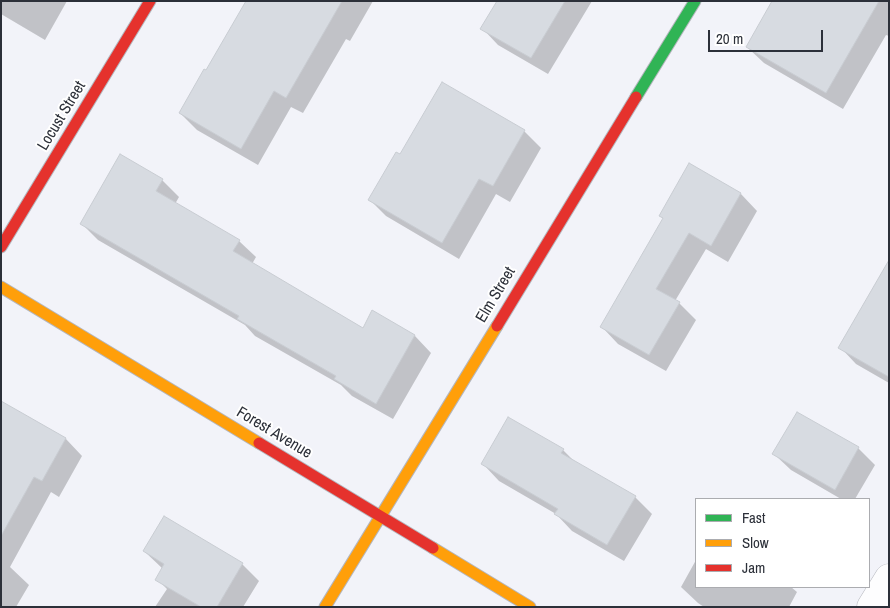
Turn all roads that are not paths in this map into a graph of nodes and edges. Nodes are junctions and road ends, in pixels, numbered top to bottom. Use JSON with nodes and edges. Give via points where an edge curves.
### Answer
{"nodes":[{"id":1,"x":150,"y":1,"type":"edge"},
{"id":2,"x":695,"y":1,"type":"edge"},
{"id":3,"x":1,"y":247,"type":"edge"},
{"id":4,"x":1,"y":287,"type":"edge"},
{"id":5,"x":380,"y":516,"type":"junction"},
{"id":6,"x":889,"y":578,"type":"edge"},
{"id":7,"x":325,"y":607,"type":"edge"},
{"id":8,"x":530,"y":607,"type":"edge"},
{"id":9,"x":871,"y":607,"type":"edge"}],
"edges":[{"from":1,"to":3,"type":"street","name":"Locust Street"},
{"from":2,"to":5,"type":"street","name":"Elm Street"},
{"from":4,"to":5,"type":"street","name":"Forest Avenue"},
{"from":5,"to":7,"type":"street","name":"Elm Street"},
{"from":5,"to":8,"type":"street","name":"Forest Avenue"},
{"from":6,"to":9,"type":"street"}]}
